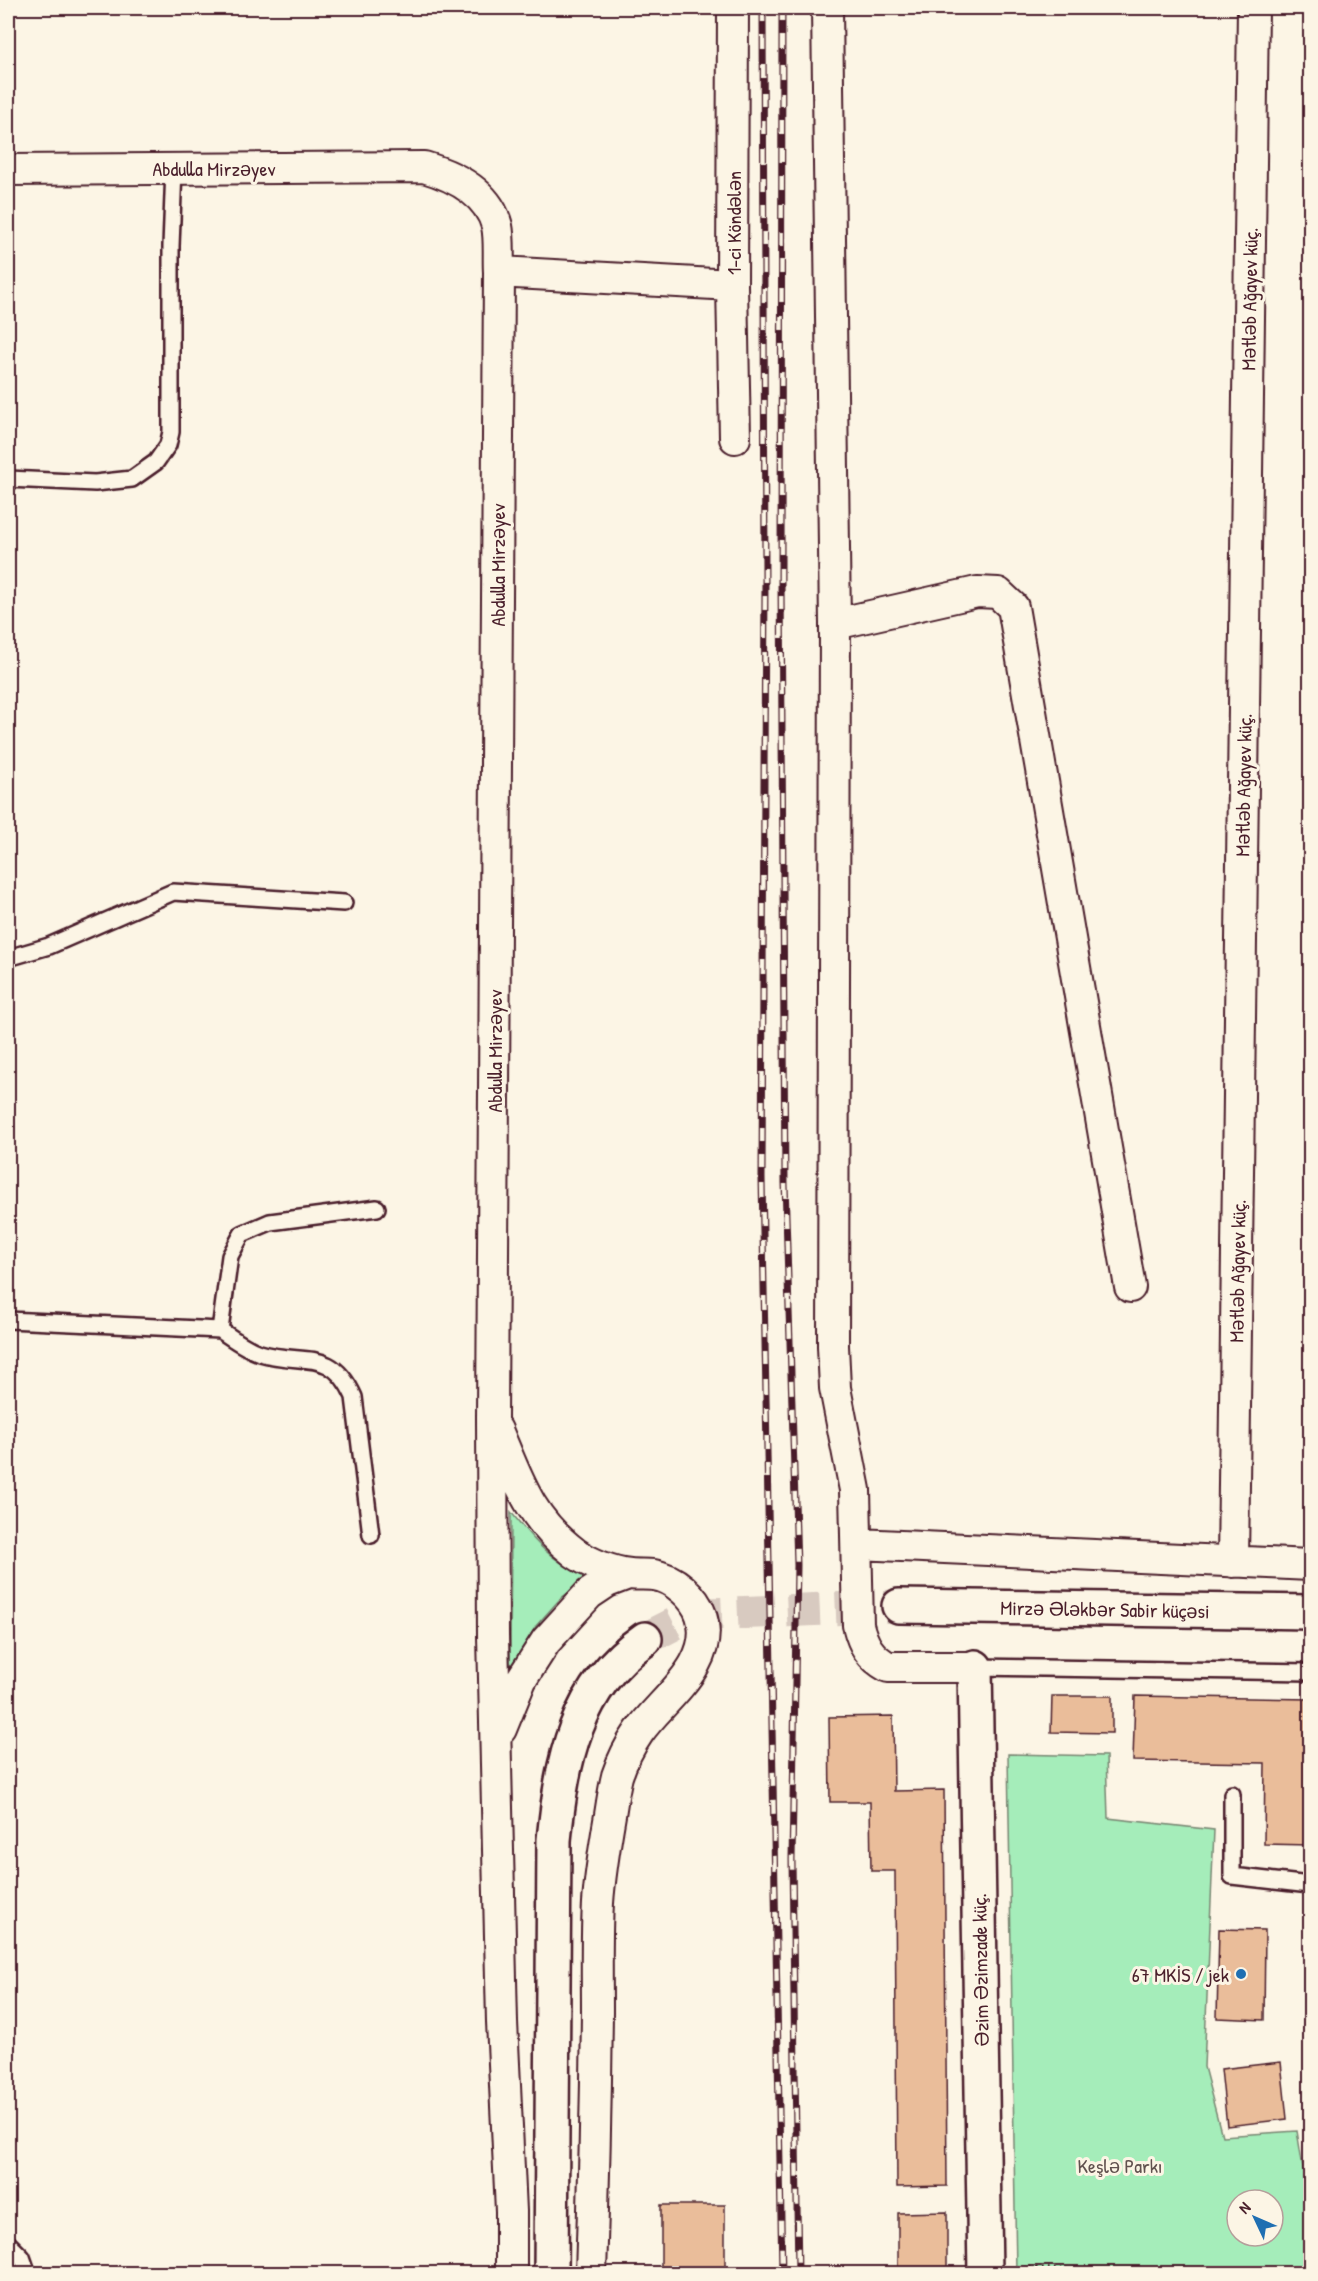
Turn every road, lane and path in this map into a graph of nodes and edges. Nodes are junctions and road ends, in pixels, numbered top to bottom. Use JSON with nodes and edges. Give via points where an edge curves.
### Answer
{"nodes":[{"id":1,"x":733,"y":8,"type":"edge"},
{"id":2,"x":827,"y":8,"type":"edge"},
{"id":3,"x":1253,"y":8,"type":"edge"},
{"id":4,"x":174,"y":169,"type":"junction"},
{"id":5,"x":8,"y":170,"type":"edge"},
{"id":6,"x":499,"y":272,"type":"junction"},
{"id":7,"x":732,"y":285,"type":"junction"},
{"id":8,"x":735,"y":438,"type":"dead end"},
{"id":9,"x":8,"y":479,"type":"edge"},
{"id":10,"x":835,"y":624,"type":"junction"},
{"id":11,"x":344,"y":903,"type":"dead end"},
{"id":12,"x":8,"y":958,"type":"edge"},
{"id":13,"x":377,"y":1208,"type":"dead end"},
{"id":14,"x":1130,"y":1287,"type":"dead end"},
{"id":15,"x":8,"y":1320,"type":"edge"},
{"id":16,"x":220,"y":1330,"type":"junction"},
{"id":17,"x":492,"y":1419,"type":"junction"},
{"id":18,"x":371,"y":1535,"type":"dead end"},
{"id":19,"x":858,"y":1544,"type":"junction"},
{"id":20,"x":1233,"y":1562,"type":"junction"},
{"id":21,"x":1311,"y":1565,"type":"edge"},
{"id":22,"x":628,"y":1574,"type":"junction"},
{"id":23,"x":899,"y":1606,"type":"tunnel mouth"},
{"id":24,"x":1311,"y":1612,"type":"edge"},
{"id":25,"x":645,"y":1639,"type":"tunnel mouth"},
{"id":26,"x":975,"y":1667,"type":"junction"},
{"id":27,"x":1311,"y":1672,"type":"edge"},
{"id":28,"x":497,"y":1737,"type":"junction"},
{"id":29,"x":1232,"y":1794,"type":"dead end"},
{"id":30,"x":1311,"y":1885,"type":"edge"},
{"id":31,"x":8,"y":2243,"type":"edge"},
{"id":32,"x":1311,"y":2264,"type":"edge"},
{"id":33,"x":1036,"y":2268,"type":"dead end"},
{"id":34,"x":28,"y":2274,"type":"edge"},
{"id":35,"x":511,"y":2274,"type":"edge"},
{"id":36,"x":551,"y":2274,"type":"edge"},
{"id":37,"x":591,"y":2274,"type":"edge"},
{"id":38,"x":985,"y":2274,"type":"edge"}],
"edges":[{"from":1,"to":7,"type":"street","name":"1-ci Köndələn"},
{"from":2,"to":10,"type":"street"},
{"from":3,"to":20,"type":"street","name":"Mətləb Ağayev küç."},
{"from":4,"to":5,"type":"street","name":"Abdulla Mirzəyev"},
{"from":4,"to":6,"type":"street","name":"Abdulla Mirzəyev","via":[[424,167],[444,172],[468,185],[488,207],[497,226]]},
{"from":4,"to":9,"type":"lane","via":[[168,445],[156,462],[132,479],[95,483]]},
{"from":6,"to":7,"type":"street"},
{"from":6,"to":17,"type":"street","name":"Abdulla Mirzəyev"},
{"from":7,"to":8,"type":"street","name":"1-ci Köndələn"},
{"from":10,"to":14,"type":"street","via":[[977,592],[998,592],[1012,607]]},
{"from":10,"to":19,"type":"street","via":[[833,1346],[835,1388],[855,1490]]},
{"from":11,"to":12,"type":"lane","via":[[173,892],[49,946]]},
{"from":13,"to":16,"type":"lane","via":[[270,1222],[242,1234],[230,1256]]},
{"from":15,"to":16,"type":"lane"},
{"from":16,"to":18,"type":"lane","via":[[258,1353],[325,1362],[347,1381],[354,1397]]},
{"from":17,"to":22,"type":"street","via":[[525,1496],[544,1526],[576,1554]]},
{"from":17,"to":28,"type":"street","name":"Abdulla Mirzəyev"},
{"from":19,"to":20,"type":"street"},
{"from":19,"to":26,"type":"street","via":[[858,1625],[862,1643],[876,1660],[888,1667]]},
{"from":20,"to":21,"type":"street"},
{"from":22,"to":28,"type":"street","via":[[589,1594],[546,1641],[521,1680]]},
{"from":22,"to":37,"type":"street","via":[[657,1575],[669,1580],[694,1602],[703,1624],[697,1660],[628,1749],[617,1776],[605,1840],[598,1903]]},
{"from":23,"to":24,"type":"street","name":"Mirzə Ələkbər Sabir küçəsi"},
{"from":25,"to":36,"type":"street","via":[[624,1653],[589,1697],[573,1733],[560,1789],[554,1840]]},
{"from":26,"to":27,"type":"lane"},
{"from":26,"to":38,"type":"street","name":"Əzim Əzimzade küç."},
{"from":28,"to":35,"type":"street","name":"Abdulla Mirzəyev"},
{"from":29,"to":30,"type":"lane","via":[[1232,1876]]},
{"from":31,"to":34,"type":"lane","via":[[22,2257]]},
{"from":32,"to":33,"type":"path","via":[[1274,2273]]}]}
